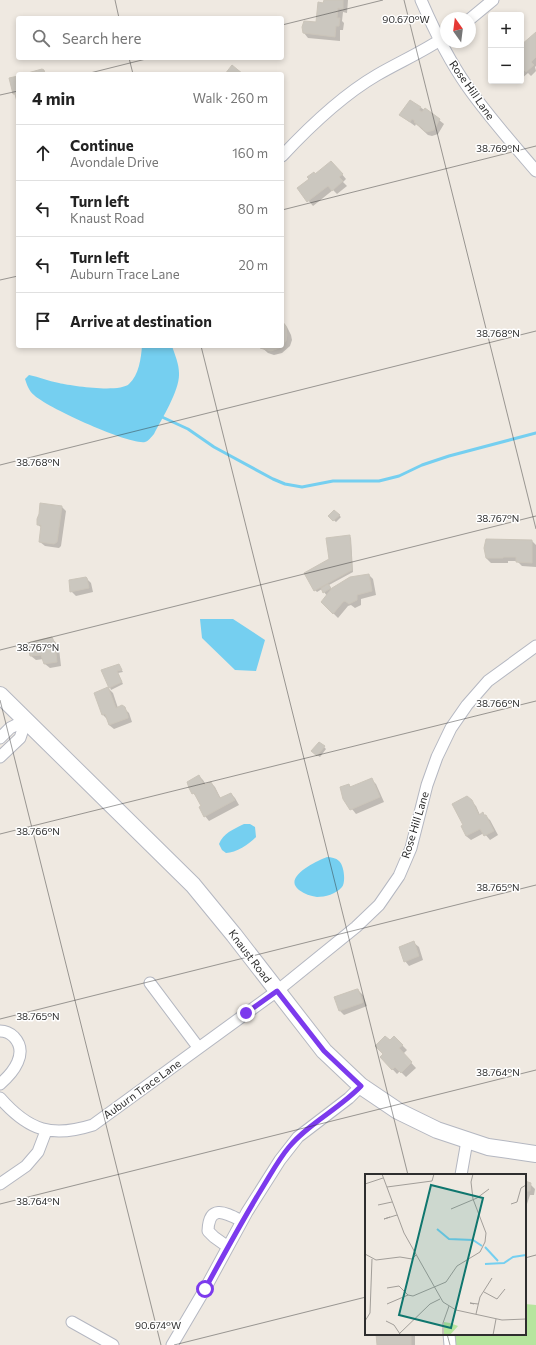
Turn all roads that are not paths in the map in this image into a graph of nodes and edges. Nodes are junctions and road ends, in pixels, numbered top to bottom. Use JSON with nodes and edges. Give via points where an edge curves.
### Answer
{"nodes":[{"id":1,"x":421,"y":0,"type":"edge"},
{"id":2,"x":493,"y":0,"type":"edge"},
{"id":3,"x":476,"y":14,"type":"edge"},
{"id":4,"x":440,"y":33,"type":"edge"},
{"id":5,"x":440,"y":40,"type":"edge"},
{"id":6,"x":448,"y":48,"type":"edge"},
{"id":7,"x":284,"y":154,"type":"edge"},
{"id":8,"x":536,"y":171,"type":"edge"},
{"id":9,"x":536,"y":646,"type":"edge"},
{"id":10,"x":0,"y":695,"type":"edge"},
{"id":11,"x":26,"y":720,"type":"junction"},
{"id":12,"x":0,"y":738,"type":"edge"},
{"id":13,"x":0,"y":757,"type":"edge"},
{"id":14,"x":150,"y":983,"type":"dead end"},
{"id":15,"x":277,"y":991,"type":"junction"},
{"id":16,"x":0,"y":1032,"type":"edge"},
{"id":17,"x":198,"y":1047,"type":"junction"},
{"id":18,"x":0,"y":1084,"type":"edge"},
{"id":19,"x":361,"y":1086,"type":"junction"},
{"id":20,"x":0,"y":1098,"type":"edge"},
{"id":21,"x":46,"y":1131,"type":"junction"},
{"id":22,"x":467,"y":1141,"type":"junction"},
{"id":23,"x":536,"y":1154,"type":"edge"},
{"id":24,"x":461,"y":1174,"type":"edge"},
{"id":25,"x":0,"y":1184,"type":"edge"},
{"id":26,"x":242,"y":1221,"type":"junction"},
{"id":27,"x":228,"y":1247,"type":"junction"},
{"id":28,"x":72,"y":1322,"type":"dead end"},
{"id":29,"x":449,"y":1335,"type":"edge"},
{"id":30,"x":113,"y":1345,"type":"edge"},
{"id":31,"x":172,"y":1345,"type":"edge"},
{"id":32,"x":450,"y":1345,"type":"edge"}],
"edges":[{"from":1,"to":4,"type":"street","name":"Rose Hill Lane"},
{"from":2,"to":3,"type":"street"},
{"from":5,"to":7,"type":"street","via":[[340,100]]},
{"from":6,"to":8,"type":"street","name":"Rose Hill Lane","via":[[475,98]]},
{"from":9,"to":15,"type":"street","name":"Rose Hill Lane","via":[[488,681],[451,728],[427,785],[411,848],[399,876],[379,905]]},
{"from":10,"to":11,"type":"main road","name":"Knaust Road"},
{"from":11,"to":12,"type":"street","via":[[10,728]]},
{"from":11,"to":13,"type":"street","via":[[20,738]]},
{"from":11,"to":15,"type":"main road","name":"Knaust Road","via":[[193,885]]},
{"from":14,"to":17,"type":"street"},
{"from":15,"to":17,"type":"street","name":"Auburn Trace Lane"},
{"from":15,"to":19,"type":"main road","name":"Knaust Road","via":[[324,1051]]},
{"from":16,"to":18,"type":"street","via":[[10,1034],[16,1040],[20,1047],[20,1057]]},
{"from":17,"to":21,"type":"street","name":"Auburn Trace Lane","via":[[93,1125],[74,1131]]},
{"from":19,"to":22,"type":"main road","name":"Knaust Road","via":[[417,1121]]},
{"from":19,"to":26,"type":"street","via":[[289,1147]]},
{"from":20,"to":21,"type":"street","name":"Auburn Trace Lane","via":[[13,1113]]},
{"from":21,"to":25,"type":"street","via":[[38,1152],[26,1166]]},
{"from":22,"to":23,"type":"main road","name":"Knaust Road","via":[[508,1151]]},
{"from":22,"to":24,"type":"street"},
{"from":26,"to":27,"type":"street"},
{"from":26,"to":27,"type":"street","via":[[221,1212],[210,1217],[208,1231]]},
{"from":27,"to":31,"type":"street"},
{"from":28,"to":30,"type":"street"},
{"from":29,"to":32,"type":"street"}]}
